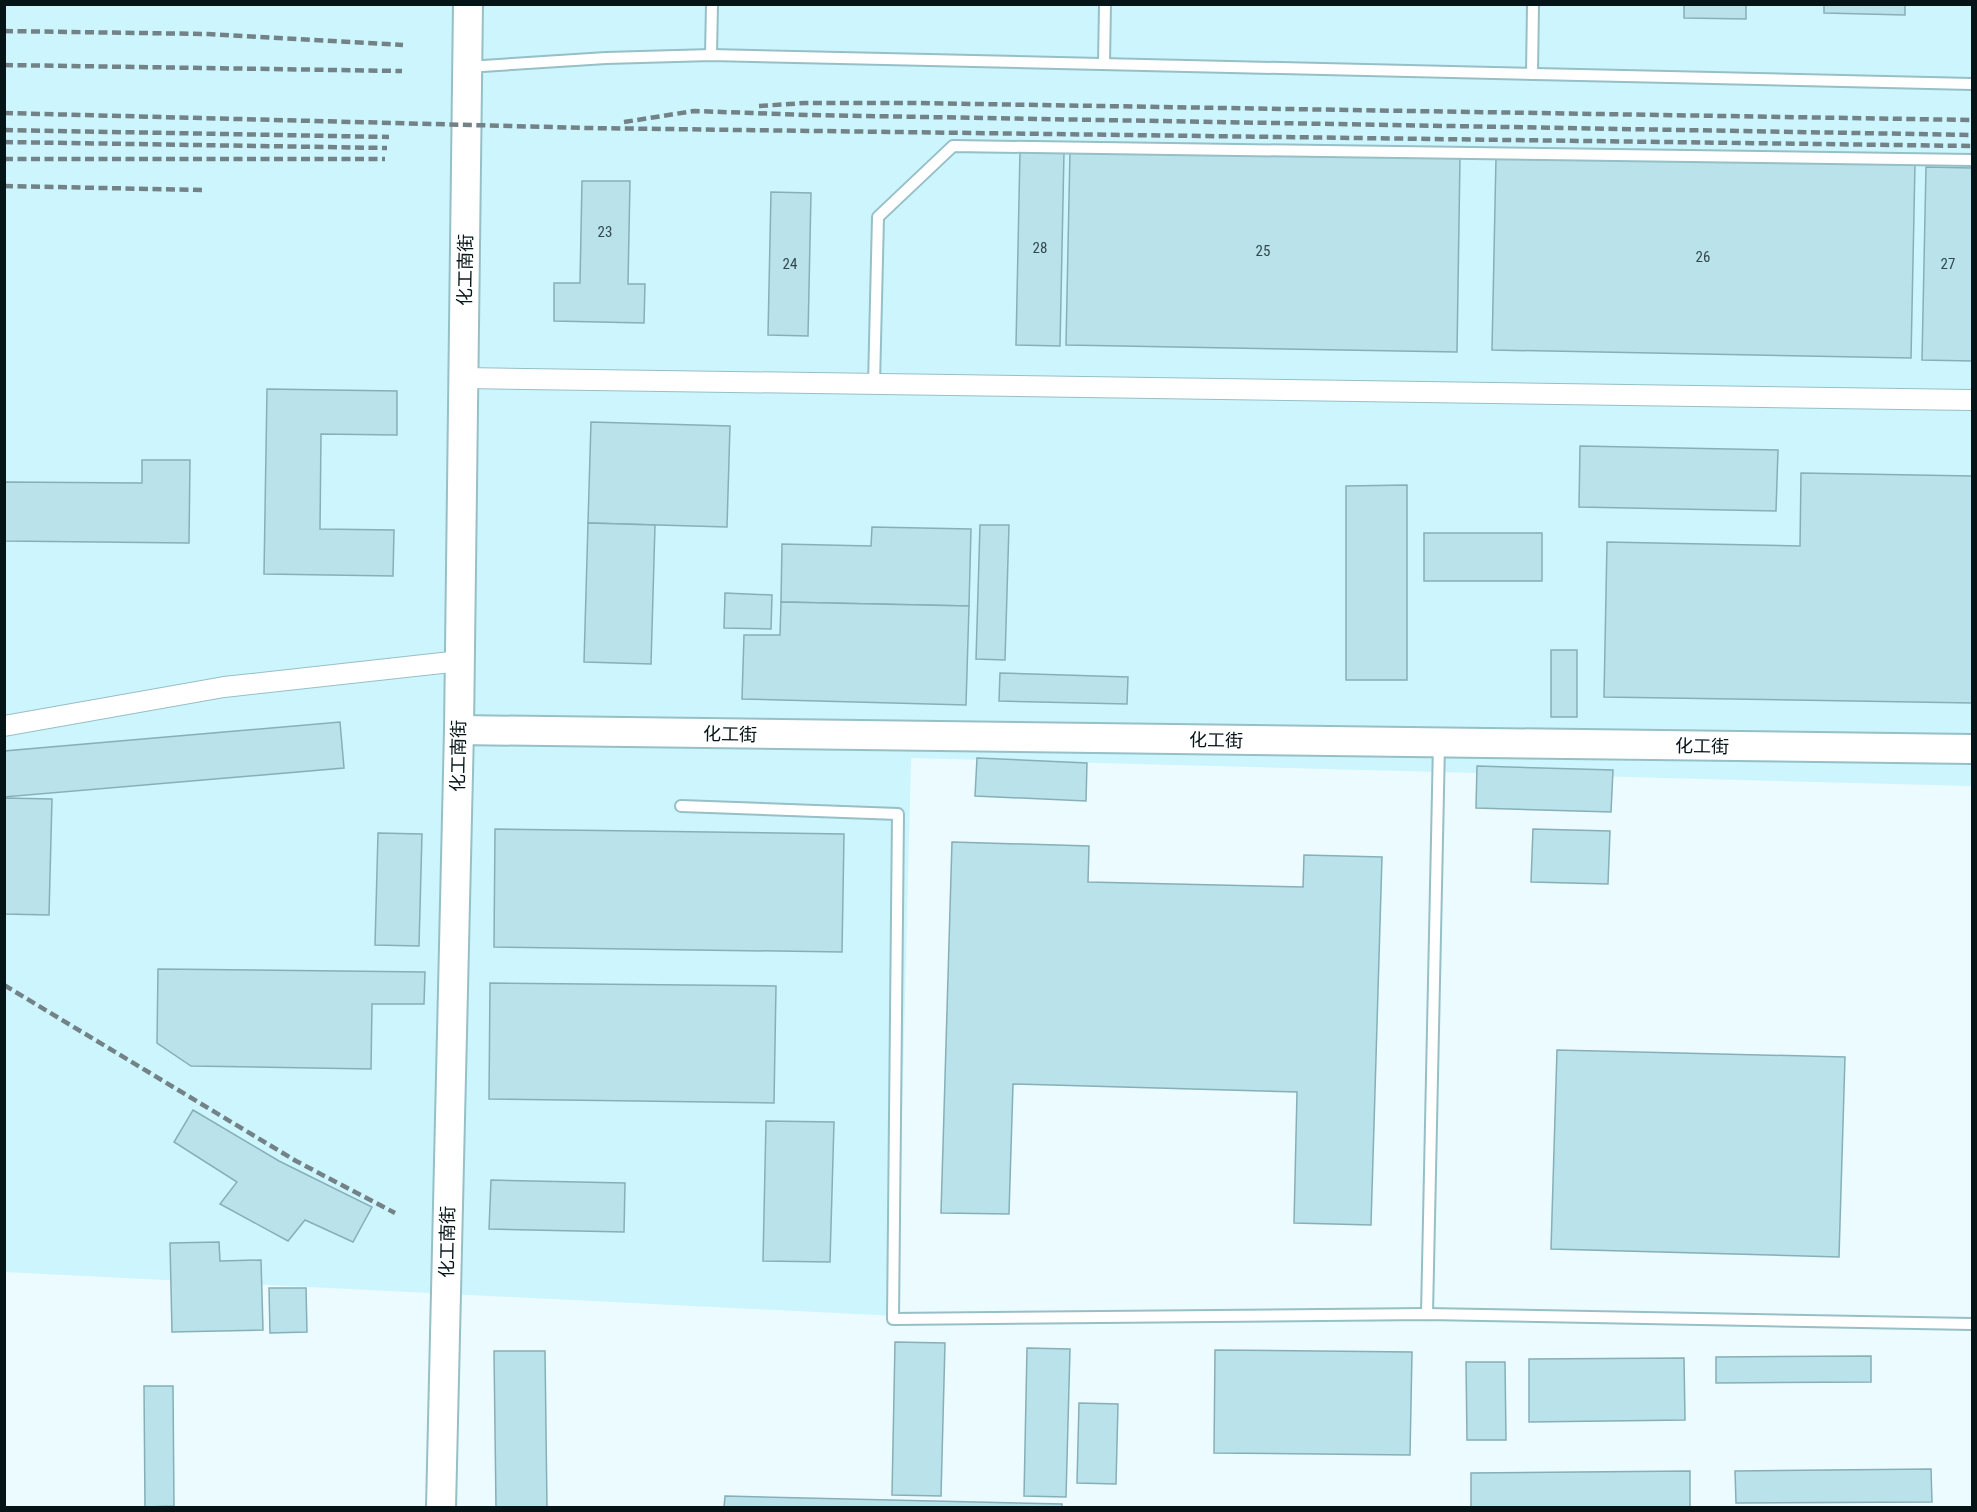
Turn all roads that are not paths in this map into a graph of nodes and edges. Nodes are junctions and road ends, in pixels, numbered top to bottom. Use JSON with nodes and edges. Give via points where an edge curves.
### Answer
{"nodes":[{"id":1,"x":468,"y":4,"type":"edge"},
{"id":2,"x":712,"y":4,"type":"edge"},
{"id":3,"x":1105,"y":4,"type":"edge"},
{"id":4,"x":1533,"y":4,"type":"edge"},
{"id":5,"x":711,"y":56,"type":"junction"},
{"id":6,"x":1104,"y":64,"type":"junction"},
{"id":7,"x":467,"y":67,"type":"junction"},
{"id":8,"x":1532,"y":74,"type":"junction"},
{"id":9,"x":1972,"y":84,"type":"edge"},
{"id":10,"x":1972,"y":160,"type":"edge"},
{"id":11,"x":464,"y":378,"type":"junction"},
{"id":12,"x":874,"y":384,"type":"junction"},
{"id":13,"x":1972,"y":400,"type":"edge"},
{"id":14,"x":460,"y":661,"type":"junction"},
{"id":15,"x":4,"y":726,"type":"edge"},
{"id":16,"x":459,"y":730,"type":"junction"},
{"id":17,"x":1439,"y":742,"type":"junction"},
{"id":18,"x":1972,"y":749,"type":"edge"},
{"id":19,"x":681,"y":806,"type":"dead end"},
{"id":20,"x":1427,"y":1314,"type":"junction"},
{"id":21,"x":1972,"y":1324,"type":"edge"},
{"id":22,"x":441,"y":1508,"type":"edge"}],
"edges":[{"from":1,"to":7,"type":"street","name":"化工南街"},
{"from":2,"to":5,"type":"lane"},
{"from":3,"to":6,"type":"lane"},
{"from":4,"to":8,"type":"lane"},
{"from":5,"to":6,"type":"lane"},
{"from":5,"to":7,"type":"lane"},
{"from":6,"to":8,"type":"lane"},
{"from":7,"to":11,"type":"street","name":"化工南街"},
{"from":8,"to":9,"type":"lane"},
{"from":10,"to":12,"type":"lane","via":[[953,146],[878,218]]},
{"from":11,"to":12,"type":"street"},
{"from":11,"to":14,"type":"street","name":"化工南街"},
{"from":12,"to":13,"type":"street"},
{"from":14,"to":15,"type":"street","via":[[224,687]]},
{"from":14,"to":16,"type":"street","name":"化工南街"},
{"from":16,"to":17,"type":"street","name":"化工街"},
{"from":16,"to":22,"type":"street","name":"化工南街"},
{"from":17,"to":18,"type":"street","name":"化工街"},
{"from":17,"to":20,"type":"lane"},
{"from":19,"to":20,"type":"lane","via":[[898,814],[893,1319]]},
{"from":20,"to":21,"type":"lane"}]}
